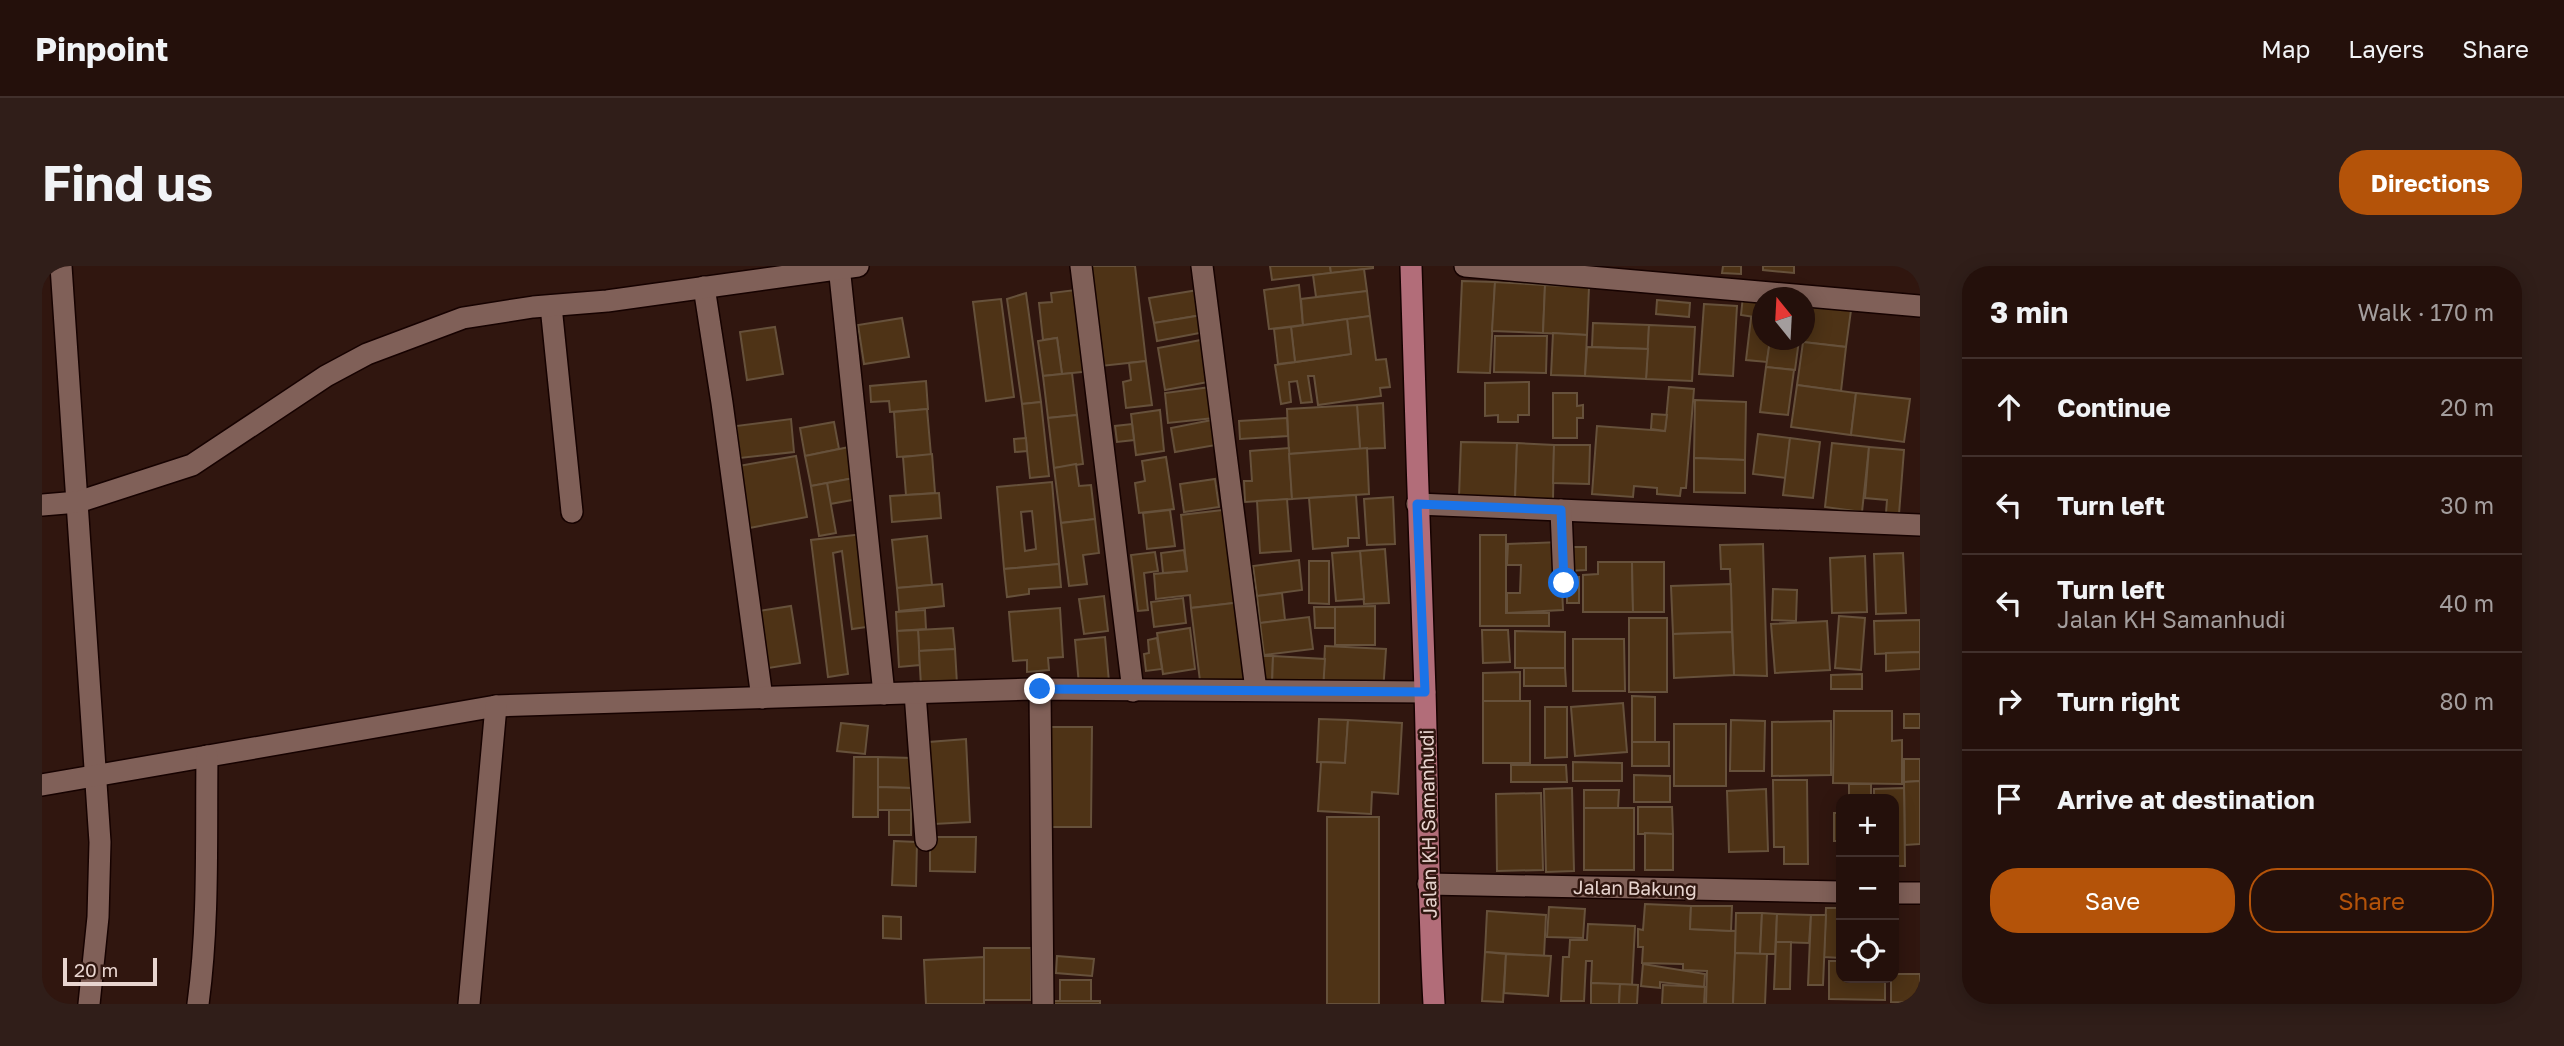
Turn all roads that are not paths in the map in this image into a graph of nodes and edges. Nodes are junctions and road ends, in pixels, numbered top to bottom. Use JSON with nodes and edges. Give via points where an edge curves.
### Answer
{"nodes":[{"id":1,"x":61,"y":266,"type":"edge"},
{"id":2,"x":1081,"y":266,"type":"edge"},
{"id":3,"x":1202,"y":266,"type":"edge"},
{"id":4,"x":1411,"y":266,"type":"edge"},
{"id":5,"x":1465,"y":266,"type":"edge"},
{"id":6,"x":845,"y":267,"type":"edge"},
{"id":7,"x":704,"y":287,"type":"junction"},
{"id":8,"x":551,"y":306,"type":"junction"},
{"id":9,"x":1920,"y":306,"type":"edge"},
{"id":10,"x":78,"y":502,"type":"junction"},
{"id":11,"x":1417,"y":504,"type":"junction"},
{"id":12,"x":42,"y":505,"type":"edge"},
{"id":13,"x":1561,"y":510,"type":"junction"},
{"id":14,"x":572,"y":512,"type":"dead end"},
{"id":15,"x":1920,"y":525,"type":"edge"},
{"id":16,"x":1564,"y":583,"type":"dead end"},
{"id":17,"x":1040,"y":689,"type":"junction"},
{"id":18,"x":1256,"y":690,"type":"junction"},
{"id":19,"x":1133,"y":691,"type":"junction"},
{"id":20,"x":1425,"y":692,"type":"junction"},
{"id":21,"x":915,"y":693,"type":"junction"},
{"id":22,"x":884,"y":694,"type":"junction"},
{"id":23,"x":762,"y":698,"type":"junction"},
{"id":24,"x":496,"y":706,"type":"junction"},
{"id":25,"x":207,"y":756,"type":"junction"},
{"id":26,"x":96,"y":775,"type":"junction"},
{"id":27,"x":42,"y":785,"type":"edge"},
{"id":28,"x":926,"y":841,"type":"dead end"},
{"id":29,"x":1428,"y":884,"type":"junction"},
{"id":30,"x":1836,"y":892,"type":"edge"},
{"id":31,"x":1899,"y":893,"type":"edge"},
{"id":32,"x":1920,"y":893,"type":"edge"},
{"id":33,"x":89,"y":1004,"type":"edge"},
{"id":34,"x":198,"y":1004,"type":"edge"},
{"id":35,"x":469,"y":1004,"type":"edge"},
{"id":36,"x":1043,"y":1004,"type":"edge"},
{"id":37,"x":1434,"y":1004,"type":"edge"}],
"edges":[{"from":1,"to":10,"type":"street"},
{"from":2,"to":19,"type":"street"},
{"from":3,"to":18,"type":"street"},
{"from":4,"to":11,"type":"main road","name":"Jalan KH Samanhudi"},
{"from":5,"to":9,"type":"street"},
{"from":6,"to":7,"type":"street"},
{"from":6,"to":22,"type":"street"},
{"from":7,"to":8,"type":"street"},
{"from":7,"to":23,"type":"street"},
{"from":8,"to":10,"type":"street","via":[[463,318],[367,354],[192,465]]},
{"from":8,"to":14,"type":"street"},
{"from":10,"to":12,"type":"street"},
{"from":10,"to":26,"type":"street"},
{"from":11,"to":13,"type":"street"},
{"from":11,"to":20,"type":"main road","name":"Jalan KH Samanhudi"},
{"from":13,"to":15,"type":"street"},
{"from":13,"to":16,"type":"street"},
{"from":17,"to":19,"type":"street"},
{"from":17,"to":21,"type":"street"},
{"from":17,"to":36,"type":"street"},
{"from":18,"to":19,"type":"street"},
{"from":18,"to":20,"type":"street"},
{"from":20,"to":29,"type":"main road","name":"Jalan KH Samanhudi"},
{"from":21,"to":22,"type":"street"},
{"from":21,"to":28,"type":"street"},
{"from":22,"to":23,"type":"street"},
{"from":23,"to":24,"type":"street"},
{"from":24,"to":25,"type":"street"},
{"from":24,"to":35,"type":"street"},
{"from":25,"to":26,"type":"street"},
{"from":25,"to":34,"type":"street"},
{"from":26,"to":27,"type":"street"},
{"from":26,"to":33,"type":"street","via":[[98,917]]},
{"from":29,"to":30,"type":"street","name":"Jalan Bakung"},
{"from":29,"to":37,"type":"main road","name":"Jalan KH Samanhudi"},
{"from":31,"to":32,"type":"street"}]}
